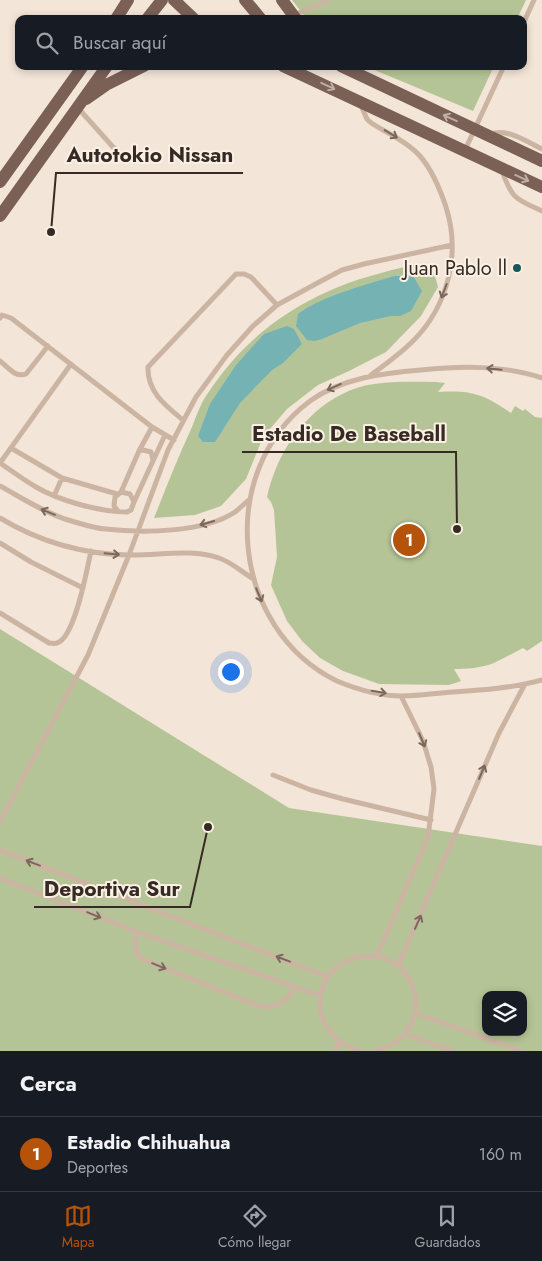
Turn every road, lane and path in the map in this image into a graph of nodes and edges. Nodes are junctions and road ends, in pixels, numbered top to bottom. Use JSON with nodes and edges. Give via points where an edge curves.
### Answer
{"nodes":[{"id":1,"x":128,"y":0,"type":"edge"},
{"id":2,"x":162,"y":0,"type":"edge"},
{"id":3,"x":174,"y":0,"type":"edge"},
{"id":4,"x":245,"y":0,"type":"edge"},
{"id":5,"x":282,"y":0,"type":"edge"},
{"id":6,"x":329,"y":0,"type":"edge"},
{"id":7,"x":534,"y":0,"type":"edge"},
{"id":8,"x":119,"y":15,"type":"edge"},
{"id":9,"x":149,"y":15,"type":"edge"},
{"id":10,"x":190,"y":15,"type":"edge"},
{"id":11,"x":258,"y":15,"type":"edge"},
{"id":12,"x":293,"y":15,"type":"edge"},
{"id":13,"x":299,"y":15,"type":"edge"},
{"id":14,"x":527,"y":15,"type":"edge"},
{"id":15,"x":80,"y":70,"type":"edge"},
{"id":16,"x":104,"y":70,"type":"edge"},
{"id":17,"x":136,"y":70,"type":"edge"},
{"id":18,"x":292,"y":70,"type":"edge"},
{"id":19,"x":349,"y":70,"type":"edge"},
{"id":20,"x":502,"y":70,"type":"edge"},
{"id":21,"x":372,"y":82,"type":"junction"},
{"id":22,"x":361,"y":102,"type":"junction"},
{"id":23,"x":80,"y":105,"type":"junction"},
{"id":24,"x":475,"y":130,"type":"junction"},
{"id":25,"x":488,"y":136,"type":"junction"},
{"id":26,"x":542,"y":149,"type":"edge"},
{"id":27,"x":464,"y":151,"type":"junction"},
{"id":28,"x":122,"y":156,"type":"dead end"},
{"id":29,"x":542,"y":161,"type":"edge"},
{"id":30,"x":500,"y":168,"type":"junction"},
{"id":31,"x":0,"y":182,"type":"edge"},
{"id":32,"x":542,"y":187,"type":"edge"},
{"id":33,"x":542,"y":211,"type":"edge"},
{"id":34,"x":0,"y":216,"type":"edge"},
{"id":35,"x":452,"y":245,"type":"junction"},
{"id":36,"x":277,"y":305,"type":"junction"},
{"id":37,"x":0,"y":318,"type":"edge"},
{"id":38,"x":48,"y":346,"type":"junction"},
{"id":39,"x":0,"y":361,"type":"edge"},
{"id":40,"x":71,"y":364,"type":"junction"},
{"id":41,"x":369,"y":376,"type":"junction"},
{"id":42,"x":542,"y":378,"type":"edge"},
{"id":43,"x":184,"y":420,"type":"junction"},
{"id":44,"x":152,"y":426,"type":"junction"},
{"id":45,"x":165,"y":435,"type":"junction"},
{"id":46,"x":174,"y":440,"type":"junction"},
{"id":47,"x":10,"y":448,"type":"junction"},
{"id":48,"x":139,"y":452,"type":"junction"},
{"id":49,"x":153,"y":460,"type":"junction"},
{"id":50,"x":0,"y":463,"type":"edge"},
{"id":51,"x":62,"y":478,"type":"junction"},
{"id":52,"x":0,"y":486,"type":"edge"},
{"id":53,"x":119,"y":493,"type":"junction"},
{"id":54,"x":54,"y":496,"type":"junction"},
{"id":55,"x":249,"y":500,"type":"junction"},
{"id":56,"x":134,"y":502,"type":"junction"},
{"id":57,"x":118,"y":511,"type":"junction"},
{"id":58,"x":0,"y":518,"type":"edge"},
{"id":59,"x":138,"y":532,"type":"junction"},
{"id":60,"x":0,"y":543,"type":"edge"},
{"id":61,"x":91,"y":551,"type":"junction"},
{"id":62,"x":129,"y":555,"type":"junction"},
{"id":63,"x":252,"y":578,"type":"junction"},
{"id":64,"x":83,"y":588,"type":"junction"},
{"id":65,"x":0,"y":613,"type":"edge"},
{"id":66,"x":542,"y":680,"type":"edge"},
{"id":67,"x":526,"y":684,"type":"junction"},
{"id":68,"x":401,"y":696,"type":"junction"},
{"id":69,"x":273,"y":776,"type":"dead end"},
{"id":70,"x":431,"y":820,"type":"junction"},
{"id":71,"x":0,"y":822,"type":"edge"},
{"id":72,"x":0,"y":850,"type":"edge"},
{"id":73,"x":0,"y":878,"type":"edge"},
{"id":74,"x":135,"y":931,"type":"junction"},
{"id":75,"x":377,"y":956,"type":"junction"},
{"id":76,"x":398,"y":966,"type":"junction"},
{"id":77,"x":328,"y":977,"type":"junction"},
{"id":78,"x":295,"y":988,"type":"junction"},
{"id":79,"x":321,"y":996,"type":"junction"},
{"id":80,"x":415,"y":1013,"type":"junction"},
{"id":81,"x":405,"y":1034,"type":"junction"},
{"id":82,"x":338,"y":1041,"type":"junction"},
{"id":83,"x":336,"y":1051,"type":"edge"},
{"id":84,"x":361,"y":1051,"type":"edge"},
{"id":85,"x":375,"y":1051,"type":"edge"},
{"id":86,"x":452,"y":1051,"type":"edge"},
{"id":87,"x":521,"y":1051,"type":"edge"}],
"edges":[{"from":1,"to":8,"type":"main road"},
{"from":2,"to":9,"type":"main road"},
{"from":3,"to":10,"type":"main road"},
{"from":4,"to":11,"type":"main road"},
{"from":5,"to":12,"type":"main road"},
{"from":6,"to":13,"type":"lane"},
{"from":7,"to":14,"type":"lane"},
{"from":15,"to":31,"type":"main road"},
{"from":16,"to":23,"type":"main road"},
{"from":17,"to":23,"type":"main road","via":[[106,85]]},
{"from":18,"to":22,"type":"main road","one_way":true},
{"from":19,"to":21,"type":"main road"},
{"from":20,"to":24,"type":"lane"},
{"from":21,"to":22,"type":"main road"},
{"from":24,"to":21,"type":"main road","one_way":true},
{"from":22,"to":27,"type":"main road"},
{"from":22,"to":35,"type":"lane","one_way":true,"via":[[368,120],[420,156],[434,176],[448,216]]},
{"from":23,"to":28,"type":"lane"},
{"from":23,"to":34,"type":"main road"},
{"from":24,"to":25,"type":"main road"},
{"from":24,"to":27,"type":"lane"},
{"from":25,"to":26,"type":"lane","via":[[506,133]]},
{"from":25,"to":29,"type":"main road"},
{"from":27,"to":30,"type":"main road"},
{"from":30,"to":32,"type":"main road","one_way":true},
{"from":30,"to":33,"type":"lane","via":[[515,197]]},
{"from":35,"to":36,"type":"lane","via":[[342,270]]},
{"from":35,"to":41,"type":"lane","one_way":true,"via":[[452,266],[446,286],[428,323],[414,340]]},
{"from":36,"to":43,"type":"lane","via":[[227,355],[200,391]]},
{"from":36,"to":43,"type":"lane","via":[[251,277],[236,274],[148,368],[152,391]]},
{"from":37,"to":38,"type":"lane","via":[[2,315],[11,318]]},
{"from":38,"to":39,"type":"lane","via":[[21,376]]},
{"from":38,"to":40,"type":"lane"},
{"from":40,"to":44,"type":"lane"},
{"from":40,"to":47,"type":"lane"},
{"from":42,"to":41,"type":"lane","one_way":true,"via":[[478,367]]},
{"from":41,"to":55,"type":"lane","one_way":true,"via":[[328,390],[291,418],[267,452]]},
{"from":43,"to":46,"type":"lane"},
{"from":44,"to":45,"type":"lane"},
{"from":44,"to":48,"type":"lane"},
{"from":45,"to":46,"type":"lane"},
{"from":45,"to":49,"type":"lane"},
{"from":46,"to":59,"type":"lane"},
{"from":47,"to":50,"type":"lane"},
{"from":47,"to":51,"type":"lane"},
{"from":48,"to":49,"type":"lane","via":[[150,452]]},
{"from":48,"to":53,"type":"lane"},
{"from":49,"to":56,"type":"lane"},
{"from":50,"to":54,"type":"lane","via":[[36,488]]},
{"from":51,"to":53,"type":"lane"},
{"from":51,"to":54,"type":"lane"},
{"from":59,"to":52,"type":"lane","one_way":true,"via":[[102,529],[67,519],[36,507]]},
{"from":53,"to":56,"type":"lane","via":[[130,494]]},
{"from":53,"to":57,"type":"lane","via":[[114,502]]},
{"from":54,"to":57,"type":"lane"},
{"from":55,"to":59,"type":"lane","one_way":true,"via":[[234,513],[208,523],[174,530]]},
{"from":55,"to":63,"type":"lane","via":[[247,538]]},
{"from":56,"to":57,"type":"lane","via":[[131,510]]},
{"from":58,"to":61,"type":"lane","via":[[43,539]]},
{"from":59,"to":62,"type":"lane"},
{"from":60,"to":64,"type":"lane"},
{"from":61,"to":62,"type":"lane","one_way":true},
{"from":61,"to":64,"type":"lane"},
{"from":62,"to":63,"type":"lane","via":[[199,554],[220,558]]},
{"from":62,"to":71,"type":"lane","via":[[88,655]]},
{"from":63,"to":68,"type":"lane","one_way":true,"via":[[273,624],[300,656],[338,681],[363,690]]},
{"from":64,"to":65,"type":"lane","via":[[77,613],[65,638],[57,643],[49,643]]},
{"from":66,"to":67,"type":"lane"},
{"from":67,"to":68,"type":"lane"},
{"from":76,"to":67,"type":"lane","one_way":true,"via":[[499,733]]},
{"from":68,"to":70,"type":"lane","one_way":true,"via":[[423,741],[431,767],[434,789]]},
{"from":69,"to":70,"type":"lane","via":[[310,790]]},
{"from":70,"to":75,"type":"lane","via":[[428,837]]},
{"from":77,"to":72,"type":"lane","one_way":true},
{"from":73,"to":74,"type":"lane","one_way":true},
{"from":74,"to":78,"type":"lane"},
{"from":74,"to":78,"type":"lane","one_way":true,"via":[[136,952],[142,959],[259,1006],[272,1007],[282,1003]]},
{"from":75,"to":76,"type":"lane"},
{"from":75,"to":77,"type":"lane","via":[[349,959]]},
{"from":76,"to":80,"type":"lane","via":[[410,980],[416,997]]},
{"from":77,"to":79,"type":"lane"},
{"from":78,"to":79,"type":"lane"},
{"from":79,"to":82,"type":"lane","via":[[324,1021]]},
{"from":80,"to":81,"type":"lane"},
{"from":80,"to":87,"type":"lane"},
{"from":81,"to":85,"type":"lane","via":[[397,1042]]},
{"from":81,"to":86,"type":"lane"},
{"from":82,"to":83,"type":"lane"},
{"from":82,"to":84,"type":"lane"}]}
